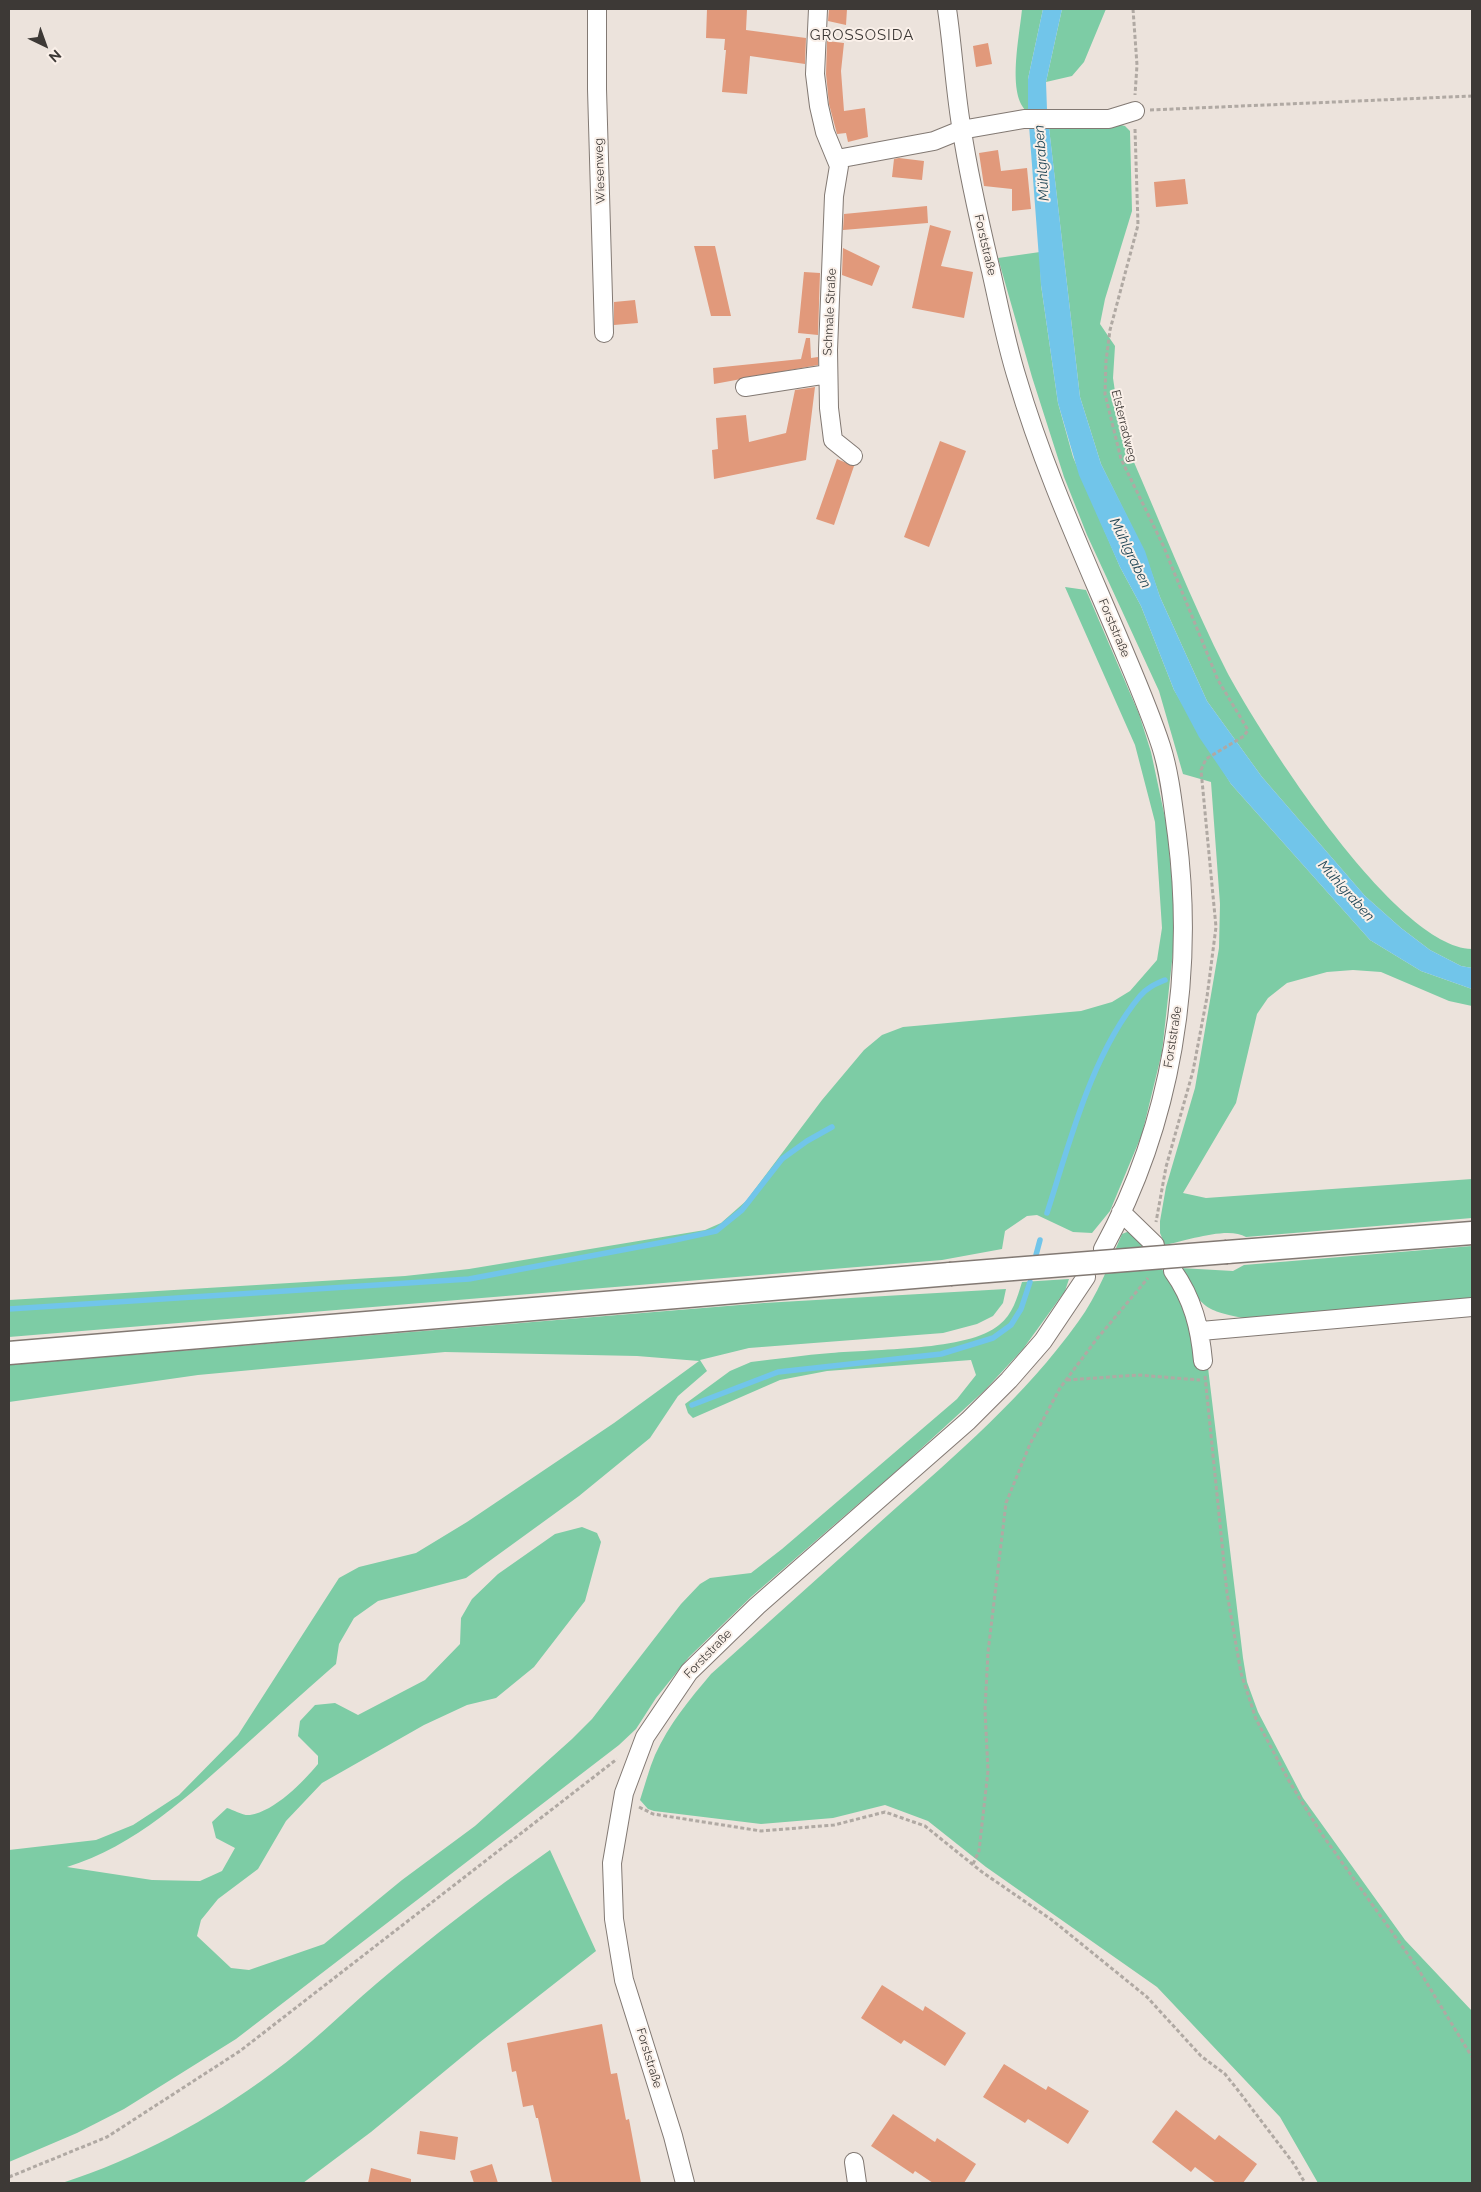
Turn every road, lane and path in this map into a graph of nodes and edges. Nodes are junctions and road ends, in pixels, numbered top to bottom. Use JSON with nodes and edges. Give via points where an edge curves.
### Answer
{"nodes":[{"id":1,"x":597,"y":9,"type":"edge"},
{"id":2,"x":818,"y":9,"type":"edge"},
{"id":3,"x":947,"y":9,"type":"edge"},
{"id":4,"x":1133,"y":9,"type":"edge"},
{"id":5,"x":1472,"y":96,"type":"edge"},
{"id":6,"x":1135,"y":111,"type":"junction"},
{"id":7,"x":961,"y":130,"type":"junction"},
{"id":8,"x":837,"y":159,"type":"junction"},
{"id":9,"x":604,"y":333,"type":"dead end"},
{"id":10,"x":828,"y":374,"type":"junction"},
{"id":11,"x":745,"y":387,"type":"dead end"},
{"id":12,"x":853,"y":456,"type":"dead end"},
{"id":13,"x":1206,"y":759,"type":"dead end"},
{"id":14,"x":1121,"y":1212,"type":"junction"},
{"id":15,"x":1472,"y":1233,"type":"edge"},
{"id":16,"x":1155,"y":1245,"type":"dead end"},
{"id":17,"x":1103,"y":1249,"type":"dead end"},
{"id":18,"x":1174,"y":1271,"type":"dead end"},
{"id":19,"x":1086,"y":1277,"type":"dead end"},
{"id":20,"x":1150,"y":1277,"type":"dead end"},
{"id":21,"x":1472,"y":1306,"type":"edge"},
{"id":22,"x":1201,"y":1331,"type":"junction"},
{"id":23,"x":9,"y":1353,"type":"edge"},
{"id":24,"x":1203,"y":1361,"type":"joint"},
{"id":25,"x":1066,"y":1380,"type":"junction"},
{"id":26,"x":1205,"y":1380,"type":"junction"},
{"id":27,"x":646,"y":1737,"type":"junction"},
{"id":28,"x":624,"y":1793,"type":"junction"},
{"id":29,"x":973,"y":1864,"type":"junction"},
{"id":30,"x":1472,"y":2057,"type":"edge"},
{"id":31,"x":854,"y":2162,"type":"dead end"},
{"id":32,"x":9,"y":2177,"type":"edge"},
{"id":33,"x":685,"y":2183,"type":"edge"},
{"id":34,"x":857,"y":2183,"type":"edge"},
{"id":35,"x":1305,"y":2183,"type":"edge"}],
"edges":[{"from":1,"to":9,"type":"street","name":"Wiesenweg"},
{"from":2,"to":8,"type":"street","name":"Schmale Straße","via":[[815,74],[819,106],[825,132]]},
{"from":3,"to":7,"type":"street","name":"Forststraße"},
{"from":4,"to":6,"type":"path","via":[[1137,65]]},
{"from":5,"to":6,"type":"path"},
{"from":6,"to":7,"type":"street","via":[[1109,119],[1024,119]]},
{"from":6,"to":13,"type":"path","name":"Elsterradweg","via":[[1138,225],[1135,246],[1110,330],[1105,394],[1121,459],[1163,545],[1218,680],[1248,730],[1244,736]]},
{"from":7,"to":8,"type":"street","via":[[934,141]]},
{"from":7,"to":14,"type":"street","name":"Forststraße","via":[[1016,376],[1042,457],[1162,749],[1173,809],[1182,879],[1184,941],[1173,1050],[1152,1137]]},
{"from":8,"to":10,"type":"street","name":"Schmale Straße"},
{"from":10,"to":11,"type":"street"},
{"from":10,"to":12,"type":"street","name":"Schmale Straße","via":[[833,440]]},
{"from":14,"to":16,"type":"street"},
{"from":14,"to":17,"type":"street","name":"Forststraße"},
{"from":15,"to":23,"type":"main road","bridge":true},
{"from":18,"to":22,"type":"street","via":[[1193,1304]]},
{"from":19,"to":27,"type":"street","name":"Forststraße","via":[[1043,1342],[1009,1380],[968,1421],[756,1606],[689,1672]]},
{"from":20,"to":25,"type":"path"},
{"from":21,"to":22,"type":"street"},
{"from":22,"to":24,"type":"street"},
{"from":24,"to":26,"type":"path"},
{"from":25,"to":26,"type":"path","via":[[1138,1374]]},
{"from":25,"to":29,"type":"path","via":[[1030,1444],[1006,1503],[988,1652],[985,1710],[988,1770],[979,1851]]},
{"from":26,"to":30,"type":"path","via":[[1227,1593],[1241,1673],[1256,1719],[1321,1832],[1416,1967]]},
{"from":27,"to":28,"type":"street","name":"Forststraße"},
{"from":27,"to":32,"type":"path","via":[[240,2051],[107,2137]]},
{"from":28,"to":29,"type":"path","via":[[653,1814],[761,1830],[834,1825],[885,1812],[925,1826]]},
{"from":28,"to":33,"type":"street","name":"Forststraße","via":[[612,1863],[614,1919],[624,1980]]},
{"from":29,"to":35,"type":"path","via":[[1052,1920],[1146,1997],[1200,2056],[1237,2088]]},
{"from":31,"to":34,"type":"street"}]}
